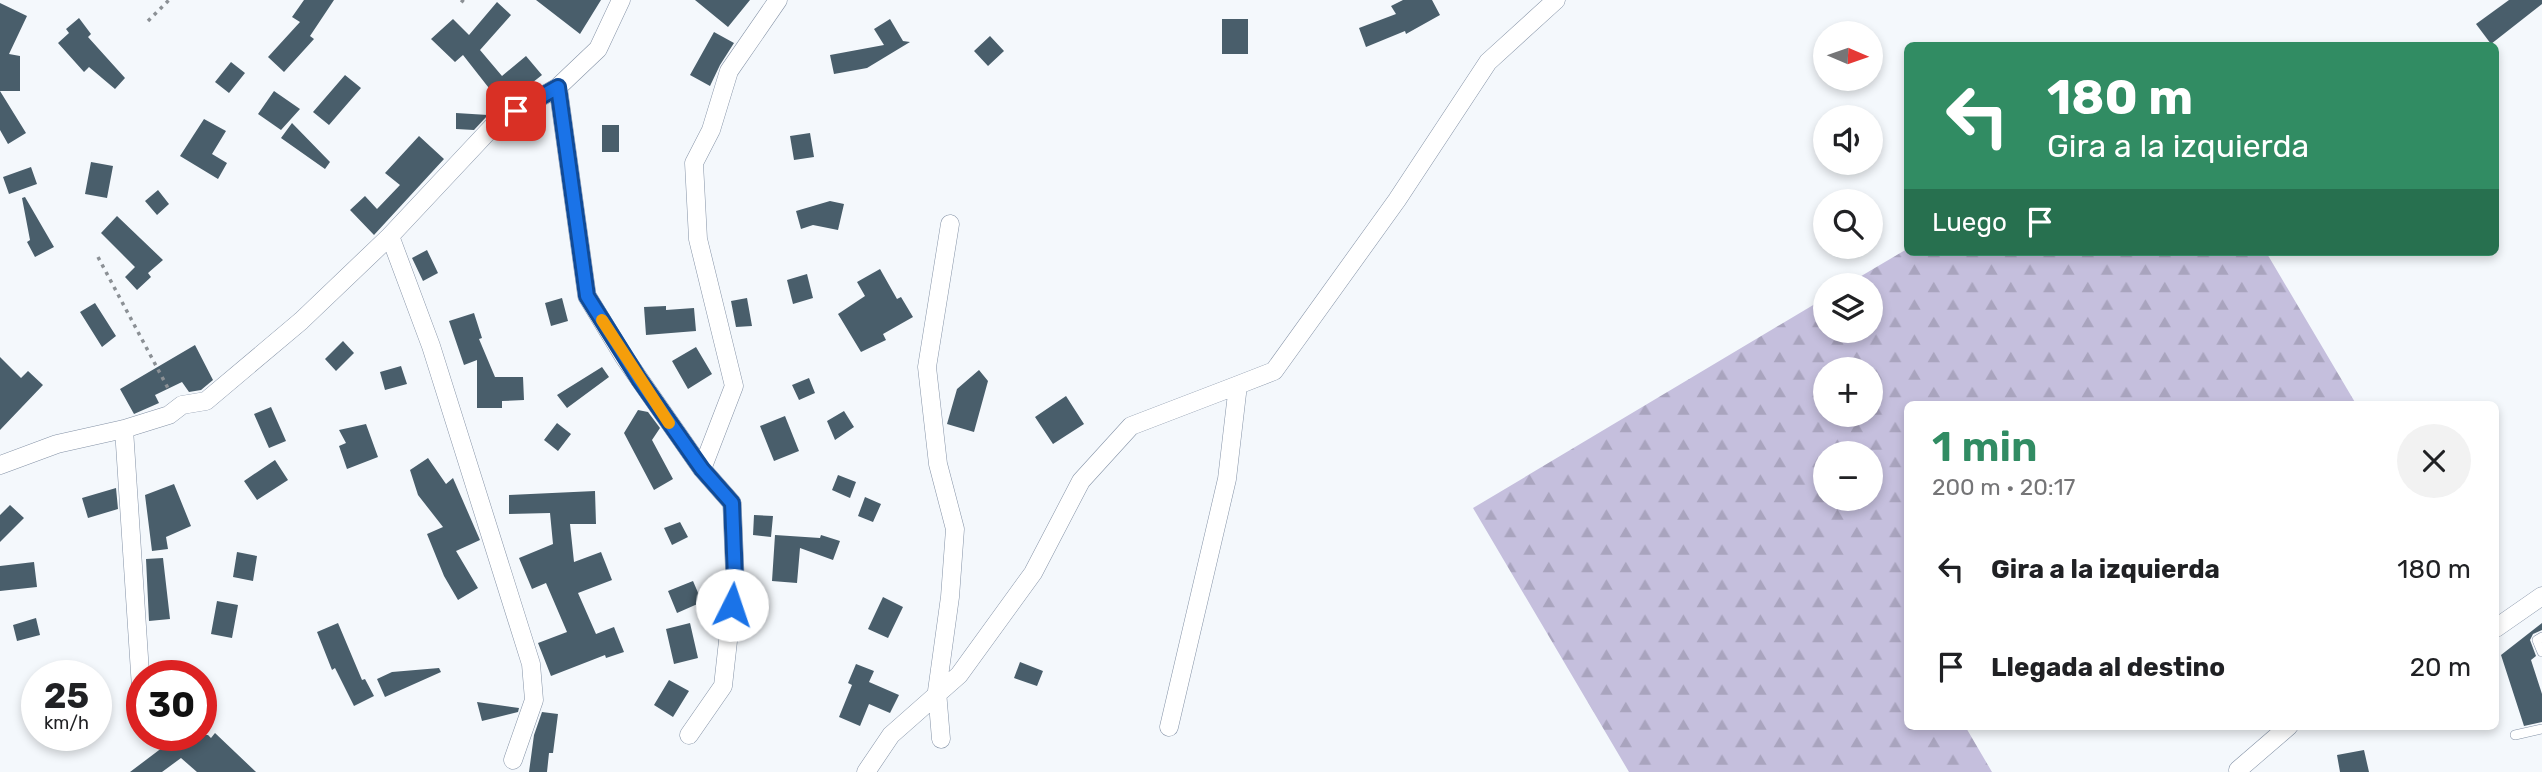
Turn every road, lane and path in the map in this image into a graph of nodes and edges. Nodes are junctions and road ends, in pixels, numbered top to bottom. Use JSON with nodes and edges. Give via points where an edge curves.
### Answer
{"nodes":[{"id":1,"x":169,"y":0,"type":"edge"},
{"id":2,"x":461,"y":0,"type":"edge"},
{"id":3,"x":621,"y":0,"type":"edge"},
{"id":4,"x":778,"y":0,"type":"edge"},
{"id":5,"x":1556,"y":0,"type":"edge"},
{"id":6,"x":466,"y":4,"type":"dead end"},
{"id":7,"x":148,"y":21,"type":"dead end"},
{"id":8,"x":558,"y":87,"type":"junction"},
{"id":9,"x":950,"y":224,"type":"dead end"},
{"id":10,"x":390,"y":236,"type":"junction"},
{"id":11,"x":98,"y":257,"type":"dead end"},
{"id":12,"x":1238,"y":385,"type":"junction"},
{"id":13,"x":182,"y":405,"type":"junction"},
{"id":14,"x":124,"y":429,"type":"junction"},
{"id":15,"x":0,"y":465,"type":"edge"},
{"id":16,"x":702,"y":469,"type":"junction"},
{"id":17,"x":2542,"y":596,"type":"edge"},
{"id":18,"x":2499,"y":626,"type":"edge"},
{"id":19,"x":2542,"y":637,"type":"edge"},
{"id":20,"x":2542,"y":652,"type":"edge"},
{"id":21,"x":139,"y":660,"type":"edge"},
{"id":22,"x":937,"y":691,"type":"junction"},
{"id":23,"x":1169,"y":727,"type":"dead end"},
{"id":24,"x":2542,"y":729,"type":"edge"},
{"id":25,"x":2284,"y":730,"type":"edge"},
{"id":26,"x":689,"y":735,"type":"dead end"},
{"id":27,"x":2515,"y":735,"type":"dead end"},
{"id":28,"x":940,"y":739,"type":"dead end"},
{"id":29,"x":513,"y":760,"type":"dead end"},
{"id":30,"x":2238,"y":770,"type":"dead end"},
{"id":31,"x":866,"y":772,"type":"edge"}],
"edges":[{"from":1,"to":7,"type":"path"},
{"from":2,"to":6,"type":"path"},
{"from":3,"to":8,"type":"street","via":[[598,49]]},
{"from":4,"to":16,"type":"street","via":[[729,71],[711,130],[694,163],[698,239],[734,386]]},
{"from":5,"to":12,"type":"street","via":[[1488,62],[1397,200],[1274,371]]},
{"from":8,"to":10,"type":"street","via":[[496,123]]},
{"from":8,"to":16,"type":"street","via":[[587,296]]},
{"from":9,"to":22,"type":"street","via":[[927,367],[938,464],[956,528]]},
{"from":10,"to":13,"type":"street","via":[[301,321],[206,401]]},
{"from":10,"to":29,"type":"street","via":[[431,346],[531,664],[534,700]]},
{"from":11,"to":13,"type":"path","via":[[166,386]]},
{"from":12,"to":22,"type":"street","via":[[1131,426],[1081,481],[1025,583],[959,675]]},
{"from":12,"to":23,"type":"street","via":[[1227,479]]},
{"from":13,"to":14,"type":"street","via":[[169,415]]},
{"from":14,"to":15,"type":"street","via":[[57,444]]},
{"from":14,"to":21,"type":"street"},
{"from":16,"to":26,"type":"street","via":[[732,503],[735,578],[723,686]]},
{"from":17,"to":18,"type":"street"},
{"from":19,"to":20,"type":"lane","via":[[2537,640]]},
{"from":22,"to":28,"type":"street"},
{"from":22,"to":31,"type":"street","via":[[891,736]]},
{"from":24,"to":27,"type":"lane"},
{"from":25,"to":30,"type":"street"}]}
